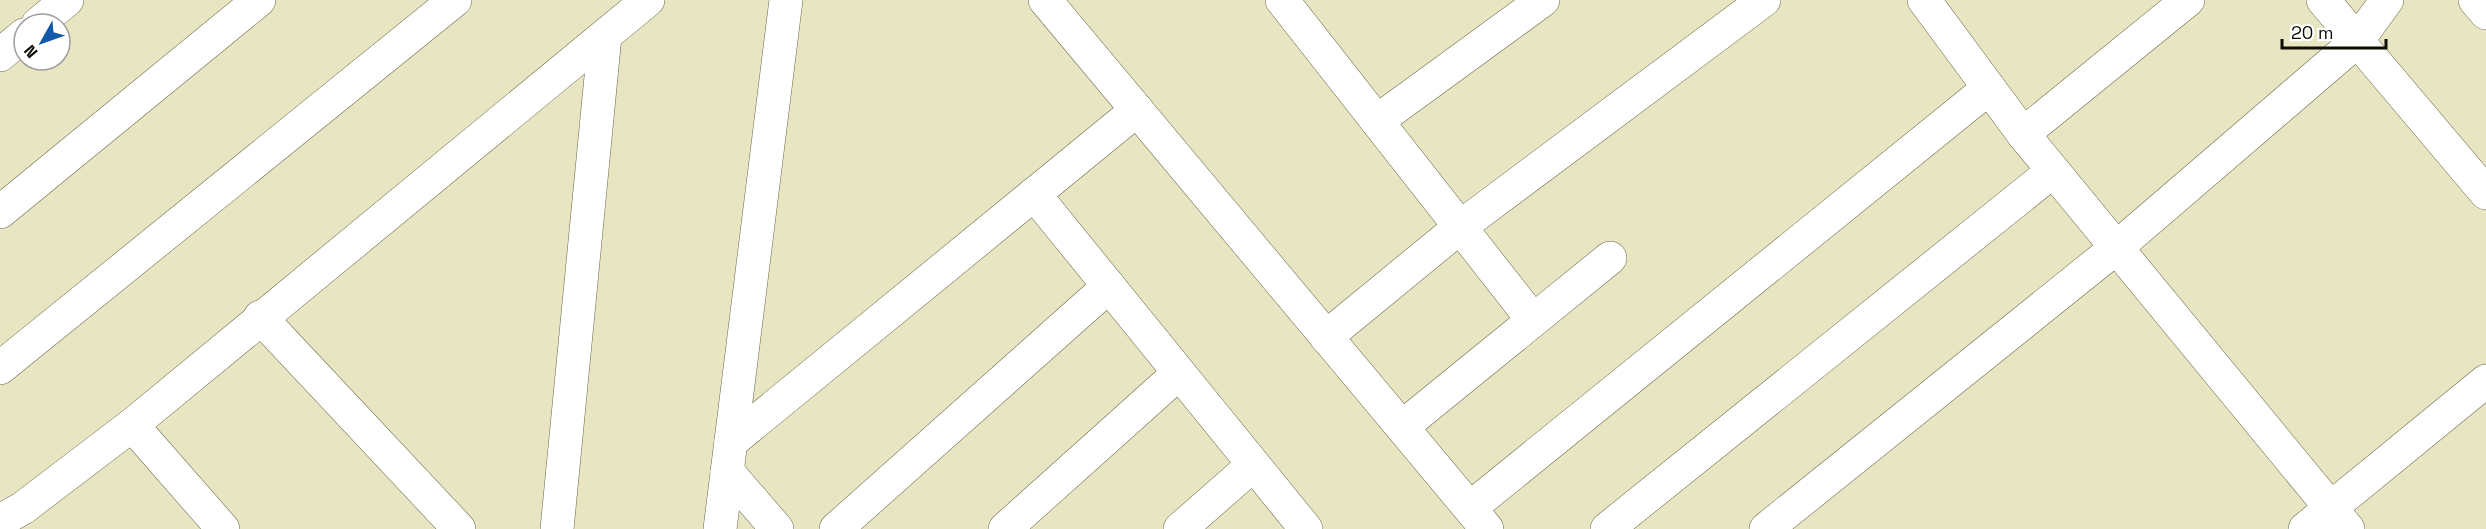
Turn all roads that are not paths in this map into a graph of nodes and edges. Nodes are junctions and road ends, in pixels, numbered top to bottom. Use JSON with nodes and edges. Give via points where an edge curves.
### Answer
{"nodes":[{"id":1,"x":67,"y":0,"type":"edge"},
{"id":2,"x":259,"y":0,"type":"edge"},
{"id":3,"x":455,"y":0,"type":"edge"},
{"id":4,"x":648,"y":0,"type":"edge"},
{"id":5,"x":786,"y":0,"type":"edge"},
{"id":6,"x":1045,"y":0,"type":"edge"},
{"id":7,"x":1543,"y":0,"type":"edge"},
{"id":8,"x":1764,"y":0,"type":"edge"},
{"id":9,"x":1924,"y":0,"type":"edge"},
{"id":10,"x":2188,"y":0,"type":"edge"},
{"id":11,"x":2323,"y":0,"type":"edge"},
{"id":12,"x":2387,"y":0,"type":"edge"},
{"id":13,"x":2475,"y":0,"type":"edge"},
{"id":14,"x":1292,"y":4,"type":"edge"},
{"id":15,"x":52,"y":12,"type":"edge"},
{"id":16,"x":2486,"y":13,"type":"edge"},
{"id":17,"x":604,"y":36,"type":"junction"},
{"id":18,"x":2357,"y":41,"type":"junction"},
{"id":19,"x":12,"y":45,"type":"edge"},
{"id":20,"x":0,"y":55,"type":"edge"},
{"id":21,"x":1989,"y":88,"type":"junction"},
{"id":22,"x":1137,"y":110,"type":"junction"},
{"id":23,"x":1377,"y":121,"type":"junction"},
{"id":24,"x":2023,"y":134,"type":"junction"},
{"id":25,"x":2053,"y":171,"type":"junction"},
{"id":26,"x":2486,"y":193,"type":"edge"},
{"id":27,"x":1034,"y":194,"type":"junction"},
{"id":28,"x":0,"y":212,"type":"edge"},
{"id":29,"x":1460,"y":227,"type":"junction"},
{"id":30,"x":2116,"y":248,"type":"junction"},
{"id":31,"x":1610,"y":258,"type":"dead end"},
{"id":32,"x":1108,"y":286,"type":"junction"},
{"id":33,"x":260,"y":317,"type":"junction"},
{"id":34,"x":1533,"y":320,"type":"junction"},
{"id":35,"x":1326,"y":337,"type":"junction"},
{"id":36,"x":0,"y":368,"type":"edge"},
{"id":37,"x":1179,"y":373,"type":"junction"},
{"id":38,"x":2486,"y":381,"type":"edge"},
{"id":39,"x":132,"y":425,"type":"junction"},
{"id":40,"x":1402,"y":427,"type":"junction"},
{"id":41,"x":729,"y":456,"type":"junction"},
{"id":42,"x":1253,"y":465,"type":"junction"},
{"id":43,"x":1478,"y":518,"type":"edge"},
{"id":44,"x":2339,"y":518,"type":"edge"},
{"id":45,"x":0,"y":520,"type":"edge"},
{"id":46,"x":224,"y":529,"type":"edge"},
{"id":47,"x":459,"y":529,"type":"edge"},
{"id":48,"x":557,"y":529,"type":"edge"},
{"id":49,"x":720,"y":529,"type":"edge"},
{"id":50,"x":777,"y":529,"type":"edge"},
{"id":51,"x":836,"y":529,"type":"edge"},
{"id":52,"x":1005,"y":529,"type":"edge"},
{"id":53,"x":1180,"y":529,"type":"edge"},
{"id":54,"x":1306,"y":529,"type":"edge"},
{"id":55,"x":1606,"y":529,"type":"edge"},
{"id":56,"x":1766,"y":529,"type":"edge"},
{"id":57,"x":2305,"y":529,"type":"edge"}],
"edges":[{"from":1,"to":15,"type":"street"},
{"from":2,"to":28,"type":"street"},
{"from":3,"to":36,"type":"street"},
{"from":4,"to":17,"type":"street"},
{"from":5,"to":41,"type":"street"},
{"from":6,"to":22,"type":"street"},
{"from":7,"to":23,"type":"street"},
{"from":8,"to":29,"type":"street"},
{"from":9,"to":21,"type":"street"},
{"from":10,"to":24,"type":"street"},
{"from":11,"to":18,"type":"street"},
{"from":12,"to":18,"type":"street"},
{"from":13,"to":16,"type":"street"},
{"from":14,"to":23,"type":"street"},
{"from":17,"to":33,"type":"street"},
{"from":17,"to":48,"type":"street"},
{"from":18,"to":26,"type":"street"},
{"from":18,"to":30,"type":"street"},
{"from":19,"to":20,"type":"street"},
{"from":21,"to":24,"type":"street"},
{"from":21,"to":43,"type":"street"},
{"from":22,"to":27,"type":"street"},
{"from":22,"to":35,"type":"street"},
{"from":23,"to":29,"type":"street"},
{"from":24,"to":25,"type":"street"},
{"from":25,"to":30,"type":"street"},
{"from":25,"to":55,"type":"street"},
{"from":27,"to":32,"type":"street"},
{"from":27,"to":41,"type":"street"},
{"from":29,"to":34,"type":"street"},
{"from":29,"to":35,"type":"street"},
{"from":30,"to":44,"type":"street"},
{"from":30,"to":56,"type":"street"},
{"from":31,"to":34,"type":"street"},
{"from":32,"to":37,"type":"street"},
{"from":32,"to":51,"type":"street"},
{"from":33,"to":39,"type":"street"},
{"from":33,"to":47,"type":"street"},
{"from":34,"to":40,"type":"street"},
{"from":35,"to":40,"type":"street"},
{"from":37,"to":42,"type":"street"},
{"from":37,"to":52,"type":"street"},
{"from":38,"to":44,"type":"street"},
{"from":39,"to":45,"type":"street","via":[[23,508]]},
{"from":39,"to":46,"type":"street"},
{"from":40,"to":43,"type":"street"},
{"from":41,"to":49,"type":"street"},
{"from":41,"to":50,"type":"street"},
{"from":42,"to":53,"type":"street"},
{"from":42,"to":54,"type":"street"},
{"from":44,"to":57,"type":"street"}]}
